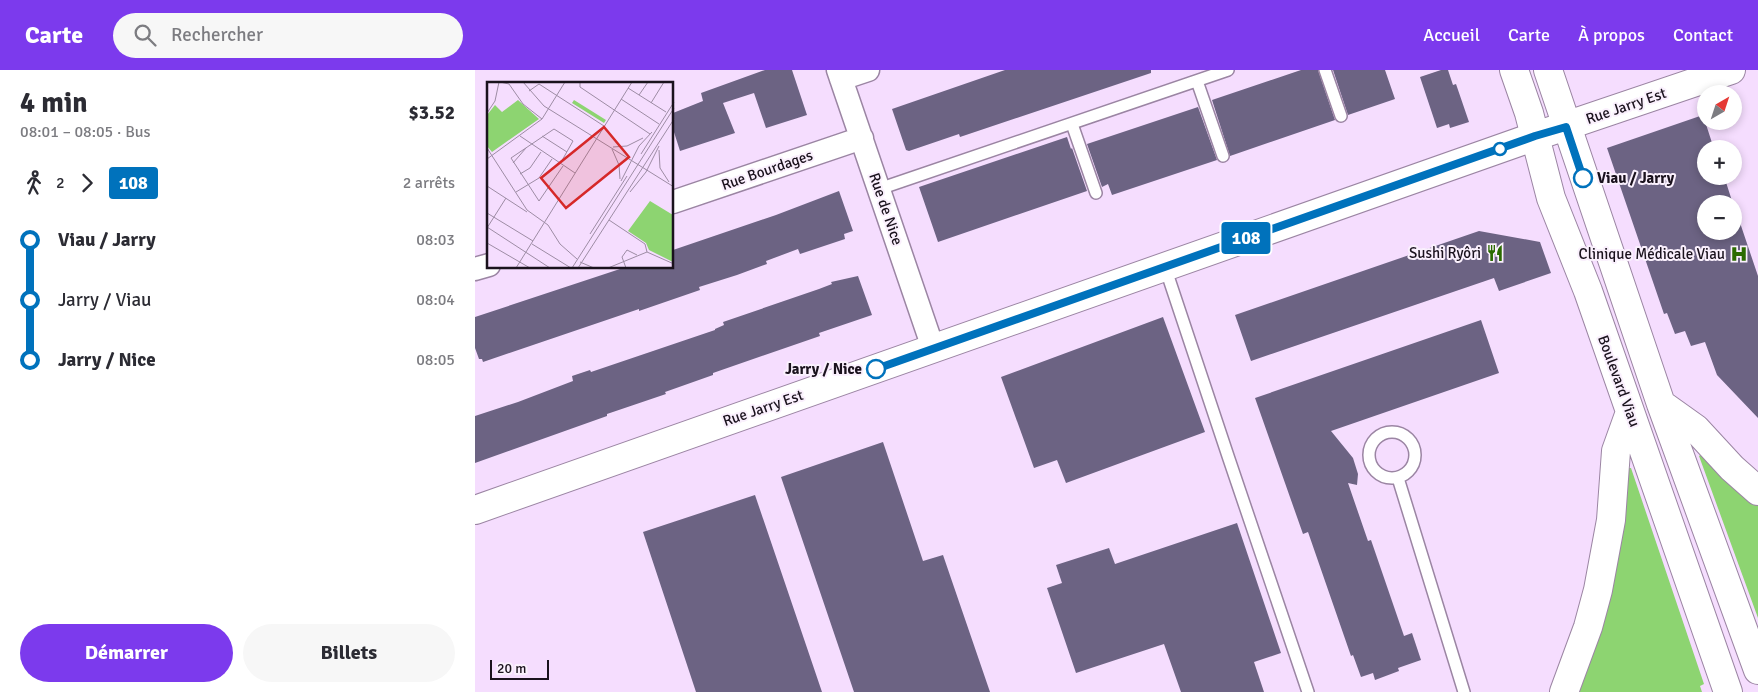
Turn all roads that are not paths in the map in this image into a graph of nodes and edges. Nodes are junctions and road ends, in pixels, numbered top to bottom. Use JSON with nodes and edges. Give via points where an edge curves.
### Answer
{"nodes":[{"id":1,"x":868,"y":70,"type":"edge"},
{"id":2,"x":1229,"y":70,"type":"edge"},
{"id":3,"x":1325,"y":70,"type":"edge"},
{"id":4,"x":1514,"y":70,"type":"edge"},
{"id":5,"x":1547,"y":70,"type":"edge"},
{"id":6,"x":1731,"y":70,"type":"edge"},
{"id":7,"x":840,"y":75,"type":"edge"},
{"id":8,"x":1197,"y":81,"type":"junction"},
{"id":9,"x":1341,"y":116,"type":"dead end"},
{"id":10,"x":1073,"y":124,"type":"junction"},
{"id":11,"x":1566,"y":127,"type":"junction"},
{"id":12,"x":1535,"y":136,"type":"junction"},
{"id":13,"x":862,"y":138,"type":"junction"},
{"id":14,"x":1223,"y":156,"type":"dead end"},
{"id":15,"x":879,"y":189,"type":"junction"},
{"id":16,"x":1096,"y":192,"type":"dead end"},
{"id":17,"x":674,"y":202,"type":"edge"},
{"id":18,"x":1165,"y":266,"type":"junction"},
{"id":19,"x":933,"y":348,"type":"junction"},
{"id":20,"x":1661,"y":404,"type":"junction"},
{"id":21,"x":1631,"y":412,"type":"junction"},
{"id":22,"x":1398,"y":478,"type":"junction"},
{"id":23,"x":1758,"y":491,"type":"edge"},
{"id":24,"x":475,"y":510,"type":"edge"},
{"id":25,"x":1758,"y":670,"type":"edge"},
{"id":26,"x":1308,"y":692,"type":"edge"},
{"id":27,"x":1464,"y":692,"type":"edge"},
{"id":28,"x":1564,"y":692,"type":"edge"},
{"id":29,"x":1728,"y":692,"type":"edge"}],
"edges":[{"from":1,"to":7,"type":"street"},
{"from":2,"to":8,"type":"lane"},
{"from":3,"to":9,"type":"lane"},
{"from":4,"to":12,"type":"main road","name":"Boulevard Viau"},
{"from":5,"to":11,"type":"main road"},
{"from":6,"to":11,"type":"main road","name":"Rue Jarry Est"},
{"from":7,"to":13,"type":"street","name":"Rue de Nice"},
{"from":8,"to":10,"type":"lane"},
{"from":8,"to":14,"type":"lane"},
{"from":10,"to":15,"type":"lane"},
{"from":10,"to":16,"type":"lane"},
{"from":11,"to":12,"type":"main road","name":"Rue Jarry Est"},
{"from":11,"to":20,"type":"main road"},
{"from":12,"to":18,"type":"main road","name":"Rue Jarry Est"},
{"from":12,"to":21,"type":"main road","name":"Boulevard Viau","via":[[1551,198]]},
{"from":13,"to":15,"type":"street","name":"Rue de Nice"},
{"from":13,"to":17,"type":"street","name":"Rue Bourdages"},
{"from":15,"to":19,"type":"street","name":"Rue de Nice"},
{"from":18,"to":19,"type":"main road","name":"Rue Jarry Est"},
{"from":18,"to":26,"type":"lane"},
{"from":19,"to":24,"type":"main road","name":"Rue Jarry Est"},
{"from":20,"to":23,"type":"main road","via":[[1697,429]]},
{"from":20,"to":25,"type":"main road"},
{"from":21,"to":28,"type":"main road","via":[[1616,451],[1611,520],[1598,590]]},
{"from":21,"to":29,"type":"main road","name":"Boulevard Viau"},
{"from":22,"to":22,"type":"lane","via":[[1415,462],[1414,446],[1403,435],[1388,433],[1375,440],[1370,460],[1377,473]]},
{"from":22,"to":27,"type":"lane"}]}
